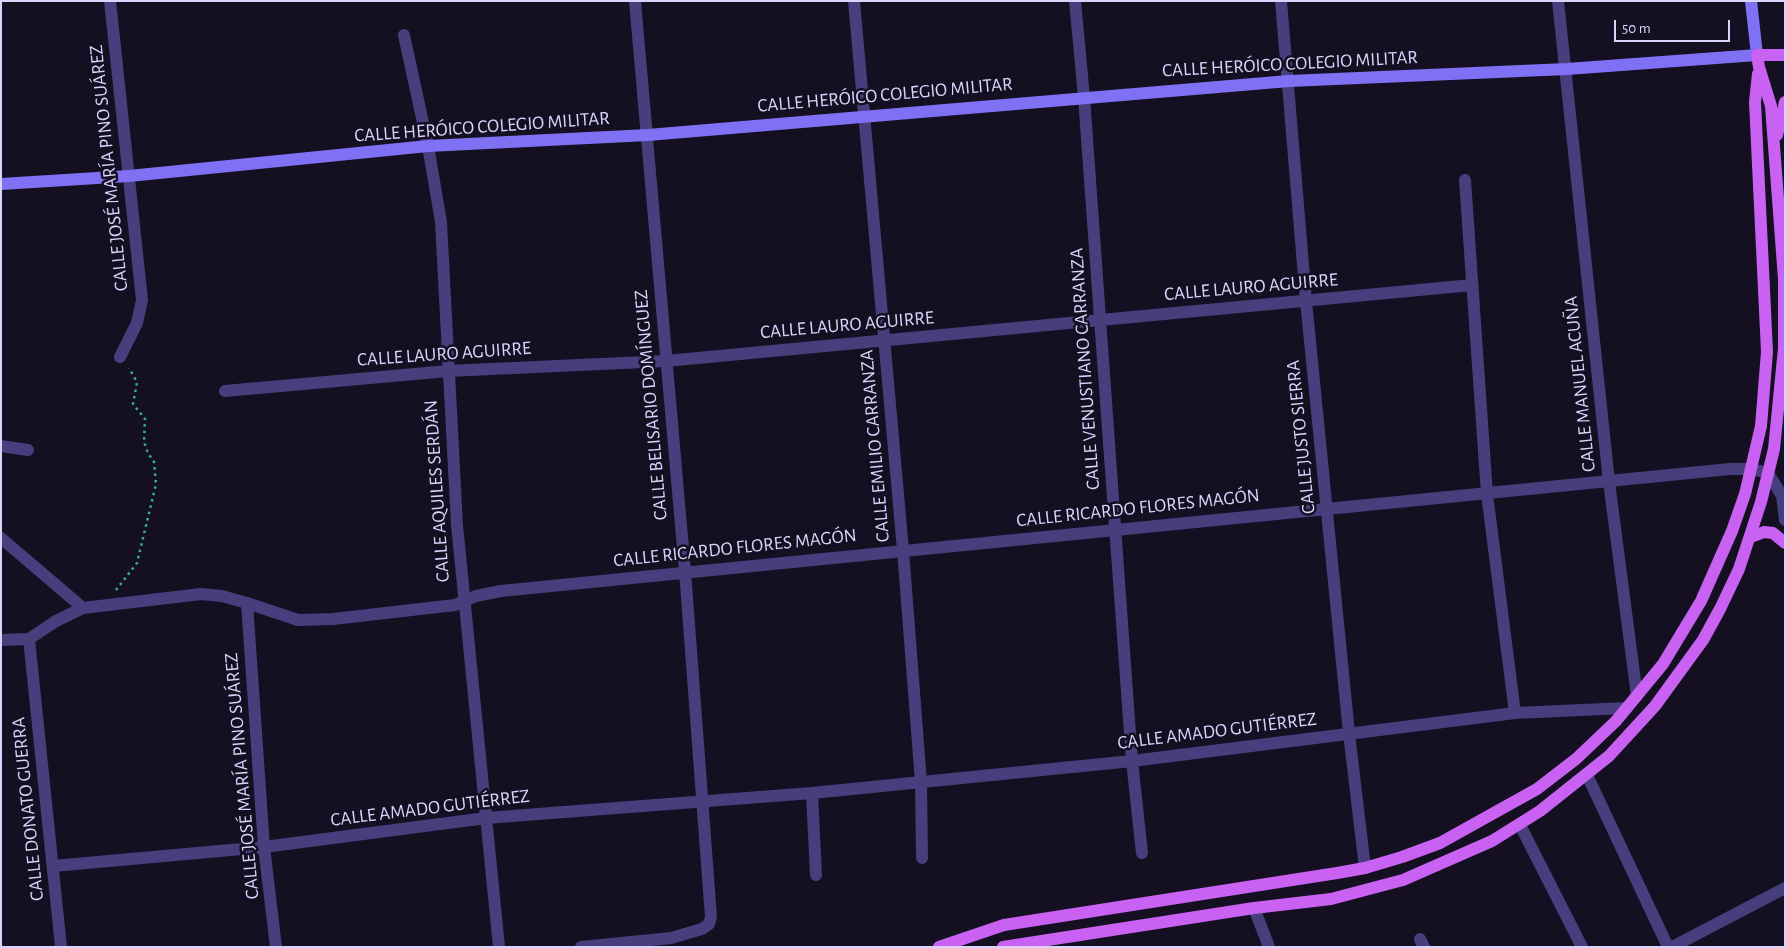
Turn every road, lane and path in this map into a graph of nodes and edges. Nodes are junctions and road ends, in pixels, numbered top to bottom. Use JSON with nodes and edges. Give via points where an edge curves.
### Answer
{"nodes":[{"id":1,"x":110,"y":1,"type":"edge"},
{"id":2,"x":635,"y":1,"type":"edge"},
{"id":3,"x":854,"y":1,"type":"edge"},
{"id":4,"x":1075,"y":1,"type":"edge"},
{"id":5,"x":1281,"y":1,"type":"edge"},
{"id":6,"x":1558,"y":1,"type":"edge"},
{"id":7,"x":1751,"y":1,"type":"edge"},
{"id":8,"x":404,"y":35,"type":"dead end"},
{"id":9,"x":1781,"y":53,"type":"edge"},
{"id":10,"x":1758,"y":61,"type":"junction"},
{"id":11,"x":1567,"y":69,"type":"junction"},
{"id":12,"x":1289,"y":81,"type":"junction"},
{"id":13,"x":1084,"y":97,"type":"junction"},
{"id":14,"x":1785,"y":102,"type":"edge"},
{"id":15,"x":864,"y":116,"type":"junction"},
{"id":16,"x":648,"y":135,"type":"junction"},
{"id":17,"x":428,"y":146,"type":"junction"},
{"id":18,"x":1773,"y":150,"type":"junction"},
{"id":19,"x":129,"y":176,"type":"junction"},
{"id":20,"x":1465,"y":180,"type":"dead end"},
{"id":21,"x":1,"y":184,"type":"edge"},
{"id":22,"x":1472,"y":285,"type":"junction"},
{"id":23,"x":1306,"y":301,"type":"junction"},
{"id":24,"x":1099,"y":320,"type":"junction"},
{"id":25,"x":886,"y":340,"type":"junction"},
{"id":26,"x":120,"y":357,"type":"joint"},
{"id":27,"x":666,"y":361,"type":"junction"},
{"id":28,"x":448,"y":371,"type":"junction"},
{"id":29,"x":225,"y":391,"type":"dead end"},
{"id":30,"x":1,"y":446,"type":"edge"},
{"id":31,"x":28,"y":450,"type":"dead end"},
{"id":32,"x":1751,"y":469,"type":"junction"},
{"id":33,"x":1768,"y":474,"type":"junction"},
{"id":34,"x":1608,"y":482,"type":"junction"},
{"id":35,"x":1487,"y":494,"type":"junction"},
{"id":36,"x":1327,"y":509,"type":"junction"},
{"id":37,"x":1785,"y":520,"type":"edge"},
{"id":38,"x":1117,"y":528,"type":"junction"},
{"id":39,"x":1750,"y":537,"type":"junction"},
{"id":40,"x":1,"y":538,"type":"edge"},
{"id":41,"x":1785,"y":543,"type":"edge"},
{"id":42,"x":903,"y":550,"type":"junction"},
{"id":43,"x":685,"y":571,"type":"junction"},
{"id":44,"x":464,"y":601,"type":"junction"},
{"id":45,"x":247,"y":603,"type":"junction"},
{"id":46,"x":103,"y":604,"type":"junction"},
{"id":47,"x":83,"y":608,"type":"junction"},
{"id":48,"x":29,"y":639,"type":"junction"},
{"id":49,"x":1,"y":640,"type":"edge"},
{"id":50,"x":1637,"y":696,"type":"junction"},
{"id":51,"x":1627,"y":708,"type":"junction"},
{"id":52,"x":1515,"y":713,"type":"junction"},
{"id":53,"x":1349,"y":733,"type":"junction"},
{"id":54,"x":1132,"y":761,"type":"junction"},
{"id":55,"x":1587,"y":774,"type":"junction"},
{"id":56,"x":921,"y":782,"type":"junction"},
{"id":57,"x":812,"y":793,"type":"junction"},
{"id":58,"x":703,"y":802,"type":"junction"},
{"id":59,"x":486,"y":818,"type":"junction"},
{"id":60,"x":1520,"y":825,"type":"junction"},
{"id":61,"x":264,"y":847,"type":"junction"},
{"id":62,"x":1142,"y":852,"type":"dead end"},
{"id":63,"x":922,"y":858,"type":"dead end"},
{"id":64,"x":53,"y":866,"type":"junction"},
{"id":65,"x":1365,"y":868,"type":"junction"},
{"id":66,"x":816,"y":875,"type":"dead end"},
{"id":67,"x":1785,"y":888,"type":"edge"},
{"id":68,"x":1254,"y":908,"type":"junction"},
{"id":69,"x":954,"y":944,"type":"edge"},
{"id":70,"x":60,"y":947,"type":"edge"},
{"id":71,"x":276,"y":947,"type":"edge"},
{"id":72,"x":499,"y":947,"type":"edge"},
{"id":73,"x":581,"y":947,"type":"edge"},
{"id":74,"x":939,"y":947,"type":"edge"},
{"id":75,"x":1003,"y":947,"type":"edge"},
{"id":76,"x":1269,"y":947,"type":"edge"},
{"id":77,"x":1582,"y":947,"type":"edge"},
{"id":78,"x":1668,"y":947,"type":"edge"},
{"id":79,"x":1672,"y":947,"type":"edge"}],
"edges":[{"from":1,"to":19,"type":"street","name":"CALLE JOSÉ MARÍA PINO SUÁREZ"},
{"from":2,"to":16,"type":"street","name":"CALLE BELISARIO DOMÍNGUEZ"},
{"from":3,"to":15,"type":"street","name":"CALLE EMILIO CARRANZA"},
{"from":4,"to":13,"type":"street","name":"CALLE VENUSTIANO CARRANZA"},
{"from":5,"to":12,"type":"street","name":"CALLE JUSTO SIERRA"},
{"from":6,"to":11,"type":"street","name":"CALLE MANUEL ACUÑA"},
{"from":7,"to":10,"type":"main road"},
{"from":8,"to":17,"type":"street","name":"CALLE AQUILES SERDÁN"},
{"from":9,"to":10,"type":"main road","name":"CALLE HERÓICO COLEGIO MILITAR"},
{"from":10,"to":11,"type":"main road","name":"CALLE HERÓICO COLEGIO MILITAR"},
{"from":10,"to":18,"type":"main road","via":[[1771,106]]},
{"from":10,"to":32,"type":"main road","via":[[1755,102],[1767,352],[1761,426]]},
{"from":11,"to":12,"type":"main road","name":"CALLE HERÓICO COLEGIO MILITAR"},
{"from":11,"to":34,"type":"street","name":"CALLE MANUEL ACUÑA"},
{"from":12,"to":13,"type":"main road","name":"CALLE HERÓICO COLEGIO MILITAR"},
{"from":12,"to":23,"type":"street","name":"CALLE JUSTO SIERRA"},
{"from":13,"to":15,"type":"main road","name":"CALLE HERÓICO COLEGIO MILITAR"},
{"from":13,"to":24,"type":"street","name":"CALLE VENUSTIANO CARRANZA"},
{"from":14,"to":18,"type":"main road"},
{"from":15,"to":16,"type":"main road","name":"CALLE HERÓICO COLEGIO MILITAR"},
{"from":15,"to":25,"type":"street","name":"CALLE EMILIO CARRANZA"},
{"from":16,"to":17,"type":"main road","name":"CALLE HERÓICO COLEGIO MILITAR"},
{"from":16,"to":27,"type":"street","name":"CALLE BELISARIO DOMÍNGUEZ"},
{"from":17,"to":19,"type":"main road","name":"CALLE HERÓICO COLEGIO MILITAR"},
{"from":17,"to":28,"type":"street","name":"CALLE AQUILES SERDÁN","via":[[441,222]]},
{"from":18,"to":33,"type":"main road","via":[[1784,279],[1784,348],[1777,428]]},
{"from":19,"to":21,"type":"main road","name":"CALLE HERÓICO COLEGIO MILITAR"},
{"from":19,"to":26,"type":"street","name":"CALLE JOSÉ MARÍA PINO SUÁREZ","via":[[142,300],[137,323]]},
{"from":20,"to":22,"type":"street"},
{"from":22,"to":23,"type":"street","name":"CALLE LAURO AGUIRRE"},
{"from":22,"to":35,"type":"street"},
{"from":23,"to":24,"type":"street","name":"CALLE LAURO AGUIRRE"},
{"from":23,"to":36,"type":"street","name":"CALLE JUSTO SIERRA"},
{"from":24,"to":25,"type":"street","name":"CALLE LAURO AGUIRRE"},
{"from":24,"to":38,"type":"street","name":"CALLE VENUSTIANO CARRANZA"},
{"from":25,"to":27,"type":"street","name":"CALLE LAURO AGUIRRE"},
{"from":25,"to":42,"type":"street","name":"CALLE EMILIO CARRANZA"},
{"from":26,"to":46,"type":"path","via":[[136,382],[133,404],[145,419],[144,442],[154,462],[156,484],[137,563]]},
{"from":27,"to":28,"type":"street","name":"CALLE LAURO AGUIRRE"},
{"from":27,"to":43,"type":"street","name":"CALLE BELISARIO DOMÍNGUEZ"},
{"from":28,"to":29,"type":"street","name":"CALLE LAURO AGUIRRE"},
{"from":28,"to":44,"type":"street","name":"CALLE AQUILES SERDÁN"},
{"from":30,"to":31,"type":"street"},
{"from":32,"to":33,"type":"street","name":"CALLE RICARDO FLORES MAGÓN"},
{"from":32,"to":34,"type":"street","name":"CALLE RICARDO FLORES MAGÓN"},
{"from":32,"to":50,"type":"main road","via":[[1732,530],[1701,601],[1663,664]]},
{"from":33,"to":37,"type":"street","via":[[1782,496]]},
{"from":33,"to":39,"type":"main road"},
{"from":34,"to":35,"type":"street","name":"CALLE RICARDO FLORES MAGÓN"},
{"from":34,"to":50,"type":"street","name":"CALLE MANUEL ACUÑA"},
{"from":35,"to":36,"type":"street","name":"CALLE RICARDO FLORES MAGÓN"},
{"from":35,"to":52,"type":"street"},
{"from":36,"to":38,"type":"street","name":"CALLE RICARDO FLORES MAGÓN"},
{"from":36,"to":53,"type":"street","name":"CALLE JUSTO SIERRA"},
{"from":38,"to":42,"type":"street","name":"CALLE RICARDO FLORES MAGÓN"},
{"from":38,"to":54,"type":"street","name":"CALLE VENUSTIANO CARRANZA"},
{"from":39,"to":41,"type":"main road","via":[[1764,532],[1773,533]]},
{"from":39,"to":55,"type":"main road","via":[[1720,609],[1680,674],[1632,732]]},
{"from":40,"to":47,"type":"street"},
{"from":42,"to":43,"type":"street","name":"CALLE RICARDO FLORES MAGÓN"},
{"from":42,"to":56,"type":"street","name":"CALLE EMILIO CARRANZA"},
{"from":43,"to":44,"type":"street","name":"CALLE RICARDO FLORES MAGÓN","via":[[501,590]]},
{"from":43,"to":58,"type":"street","name":"CALLE BELISARIO DOMÍNGUEZ"},
{"from":44,"to":45,"type":"street","name":"CALLE RICARDO FLORES MAGÓN","via":[[439,607],[314,621],[279,615]]},
{"from":44,"to":59,"type":"street","name":"CALLE AQUILES SERDÁN"},
{"from":45,"to":46,"type":"street","name":"CALLE RICARDO FLORES MAGÓN","via":[[201,594]]},
{"from":45,"to":61,"type":"street","name":"CALLE JOSÉ MARÍA PINO SUÁREZ"},
{"from":46,"to":47,"type":"street","name":"CALLE RICARDO FLORES MAGÓN"},
{"from":47,"to":48,"type":"street","name":"CALLE RICARDO FLORES MAGÓN"},
{"from":48,"to":49,"type":"street"},
{"from":48,"to":64,"type":"street","name":"CALLE DONATO GUERRA"},
{"from":50,"to":51,"type":"main road"},
{"from":51,"to":52,"type":"street","name":"CALLE AMADO GUTIÉRREZ"},
{"from":51,"to":65,"type":"main road","via":[[1576,759],[1516,802],[1440,843]]},
{"from":52,"to":53,"type":"street","name":"CALLE AMADO GUTIÉRREZ"},
{"from":53,"to":54,"type":"street","name":"CALLE AMADO GUTIÉRREZ"},
{"from":53,"to":65,"type":"street","name":"CALLE JUSTO SIERRA"},
{"from":54,"to":56,"type":"street","name":"CALLE AMADO GUTIÉRREZ"},
{"from":54,"to":62,"type":"street","name":"CALLE VENUSTIANO CARRANZA"},
{"from":55,"to":60,"type":"main road"},
{"from":55,"to":78,"type":"street"},
{"from":56,"to":57,"type":"street","name":"CALLE AMADO GUTIÉRREZ"},
{"from":56,"to":63,"type":"street","name":"CALLE EMILIO CARRANZA"},
{"from":57,"to":58,"type":"street","name":"CALLE AMADO GUTIÉRREZ"},
{"from":57,"to":66,"type":"street"},
{"from":58,"to":59,"type":"street","name":"CALLE AMADO GUTIÉRREZ"},
{"from":58,"to":73,"type":"street","name":"CALLE BELISARIO DOMÍNGUEZ","via":[[711,909],[709,924],[671,938]]},
{"from":59,"to":61,"type":"street","name":"CALLE AMADO GUTIÉRREZ"},
{"from":59,"to":72,"type":"street","name":"CALLE AQUILES SERDÁN"},
{"from":60,"to":68,"type":"main road","via":[[1455,859],[1403,880],[1331,898]]},
{"from":60,"to":77,"type":"street"},
{"from":61,"to":64,"type":"street","name":"CALLE AMADO GUTIÉRREZ"},
{"from":61,"to":71,"type":"street","name":"CALLE JOSÉ MARÍA PINO SUÁREZ"},
{"from":64,"to":70,"type":"street","name":"CALLE DONATO GUERRA"},
{"from":65,"to":69,"type":"main road","via":[[1004,925]]},
{"from":67,"to":79,"type":"street"},
{"from":68,"to":75,"type":"main road"},
{"from":68,"to":76,"type":"street"},
{"from":69,"to":74,"type":"main road"}]}
